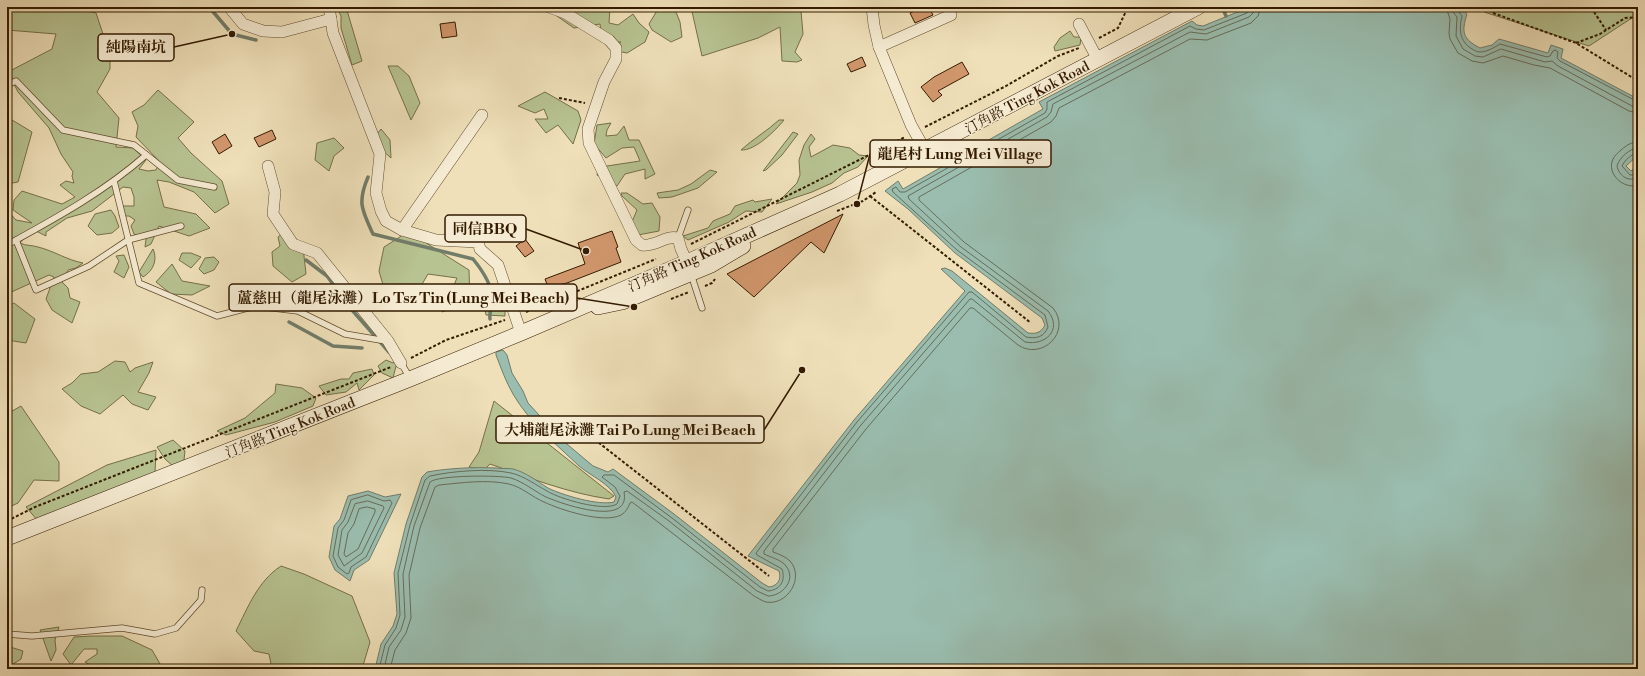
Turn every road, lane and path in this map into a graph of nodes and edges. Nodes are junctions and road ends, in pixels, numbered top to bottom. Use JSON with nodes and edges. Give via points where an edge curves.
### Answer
{"nodes":[{"id":1,"x":230,"y":7,"type":"edge"},
{"id":2,"x":329,"y":7,"type":"edge"},
{"id":3,"x":549,"y":7,"type":"edge"},
{"id":4,"x":872,"y":7,"type":"edge"},
{"id":5,"x":1128,"y":7,"type":"edge"},
{"id":6,"x":1198,"y":7,"type":"edge"},
{"id":7,"x":1485,"y":7,"type":"edge"},
{"id":8,"x":1496,"y":7,"type":"edge"},
{"id":9,"x":1594,"y":7,"type":"edge"},
{"id":10,"x":1493,"y":13,"type":"junction"},
{"id":11,"x":951,"y":15,"type":"dead end"},
{"id":12,"x":1638,"y":17,"type":"edge"},
{"id":13,"x":331,"y":19,"type":"junction"},
{"id":14,"x":1079,"y":24,"type":"dead end"},
{"id":15,"x":1606,"y":30,"type":"junction"},
{"id":16,"x":1089,"y":43,"type":"junction"},
{"id":17,"x":1576,"y":43,"type":"junction"},
{"id":18,"x":879,"y":47,"type":"junction"},
{"id":19,"x":1098,"y":60,"type":"junction"},
{"id":20,"x":1638,"y":81,"type":"edge"},
{"id":21,"x":7,"y":85,"type":"edge"},
{"id":22,"x":559,"y":98,"type":"dead end"},
{"id":23,"x":596,"y":106,"type":"junction"},
{"id":24,"x":482,"y":115,"type":"dead end"},
{"id":25,"x":915,"y":132,"type":"junction"},
{"id":26,"x":925,"y":150,"type":"junction"},
{"id":27,"x":146,"y":155,"type":"junction"},
{"id":28,"x":268,"y":166,"type":"dead end"},
{"id":29,"x":114,"y":181,"type":"junction"},
{"id":30,"x":214,"y":187,"type":"dead end"},
{"id":31,"x":870,"y":196,"type":"dead end"},
{"id":32,"x":688,"y":210,"type":"dead end"},
{"id":33,"x":182,"y":226,"type":"dead end"},
{"id":34,"x":402,"y":230,"type":"junction"},
{"id":35,"x":678,"y":238,"type":"junction"},
{"id":36,"x":16,"y":240,"type":"junction"},
{"id":37,"x":128,"y":240,"type":"junction"},
{"id":38,"x":7,"y":246,"type":"edge"},
{"id":39,"x":660,"y":257,"type":"dead end"},
{"id":40,"x":686,"y":262,"type":"junction"},
{"id":41,"x":702,"y":308,"type":"dead end"},
{"id":42,"x":515,"y":317,"type":"junction"},
{"id":43,"x":1031,"y":323,"type":"dead end"},
{"id":44,"x":521,"y":334,"type":"junction"},
{"id":45,"x":388,"y":341,"type":"junction"},
{"id":46,"x":401,"y":363,"type":"junction"},
{"id":47,"x":410,"y":379,"type":"junction"},
{"id":48,"x":571,"y":421,"type":"dead end"},
{"id":49,"x":7,"y":521,"type":"edge"},
{"id":50,"x":7,"y":538,"type":"edge"},
{"id":51,"x":769,"y":576,"type":"dead end"},
{"id":52,"x":202,"y":590,"type":"dead end"},
{"id":53,"x":7,"y":634,"type":"edge"}],
"edges":[{"from":1,"to":13,"type":"street","via":[[243,24],[263,31],[282,32]]},
{"from":2,"to":13,"type":"street"},
{"from":3,"to":23,"type":"street","via":[[565,12],[609,40],[616,48],[616,59],[604,82]]},
{"from":4,"to":18,"type":"street"},
{"from":5,"to":16,"type":"path","via":[[1118,28]]},
{"from":6,"to":19,"type":"main road","name":"汀角路 Ting Kok Road"},
{"from":7,"to":10,"type":"path"},
{"from":8,"to":10,"type":"path"},
{"from":9,"to":15,"type":"path","via":[[1594,12]]},
{"from":10,"to":17,"type":"path"},
{"from":11,"to":18,"type":"street"},
{"from":12,"to":15,"type":"path","via":[[1625,18]]},
{"from":13,"to":34,"type":"street","via":[[333,33],[380,154],[376,193],[380,211],[386,221]]},
{"from":14,"to":16,"type":"street"},
{"from":15,"to":17,"type":"path"},
{"from":16,"to":19,"type":"street"},
{"from":16,"to":25,"type":"path","via":[[1058,56],[1006,86]]},
{"from":17,"to":20,"type":"path"},
{"from":18,"to":25,"type":"street"},
{"from":19,"to":26,"type":"main road","name":"汀角路 Ting Kok Road"},
{"from":21,"to":27,"type":"lane","via":[[16,81],[63,130],[134,145]]},
{"from":22,"to":23,"type":"path"},
{"from":23,"to":35,"type":"street","via":[[588,129],[589,143],[636,240],[642,245],[650,246],[667,238]]},
{"from":24,"to":34,"type":"street"},
{"from":25,"to":26,"type":"street"},
{"from":25,"to":40,"type":"path"},
{"from":26,"to":40,"type":"main road","name":"汀角路 Ting Kok Road","via":[[840,194],[790,216],[711,265]]},
{"from":27,"to":29,"type":"lane"},
{"from":27,"to":30,"type":"lane","via":[[178,180]]},
{"from":28,"to":45,"type":"street","via":[[275,192],[273,214],[293,244],[317,253]]},
{"from":29,"to":36,"type":"lane","via":[[78,206]]},
{"from":29,"to":37,"type":"lane"},
{"from":31,"to":43,"type":"path"},
{"from":32,"to":35,"type":"lane"},
{"from":33,"to":37,"type":"lane"},
{"from":34,"to":42,"type":"street","via":[[436,240],[478,242],[480,249],[498,265]]},
{"from":35,"to":40,"type":"street"},
{"from":36,"to":37,"type":"lane","via":[[36,290],[89,266]]},
{"from":36,"to":38,"type":"lane"},
{"from":37,"to":45,"type":"lane","via":[[139,283],[217,316],[256,306],[298,311],[345,334]]},
{"from":39,"to":42,"type":"path"},
{"from":40,"to":41,"type":"lane"},
{"from":40,"to":44,"type":"main road","name":"汀角路 Ting Kok Road"},
{"from":42,"to":44,"type":"street"},
{"from":42,"to":46,"type":"path","via":[[446,340]]},
{"from":44,"to":47,"type":"main road","name":"汀角路 Ting Kok Road"},
{"from":45,"to":46,"type":"street"},
{"from":46,"to":47,"type":"lane"},
{"from":46,"to":49,"type":"path","via":[[35,507]]},
{"from":47,"to":50,"type":"main road","name":"汀角路 Ting Kok Road"},
{"from":48,"to":51,"type":"path"},
{"from":52,"to":53,"type":"lane","via":[[201,600],[176,628],[155,634],[122,628],[32,636]]}]}
